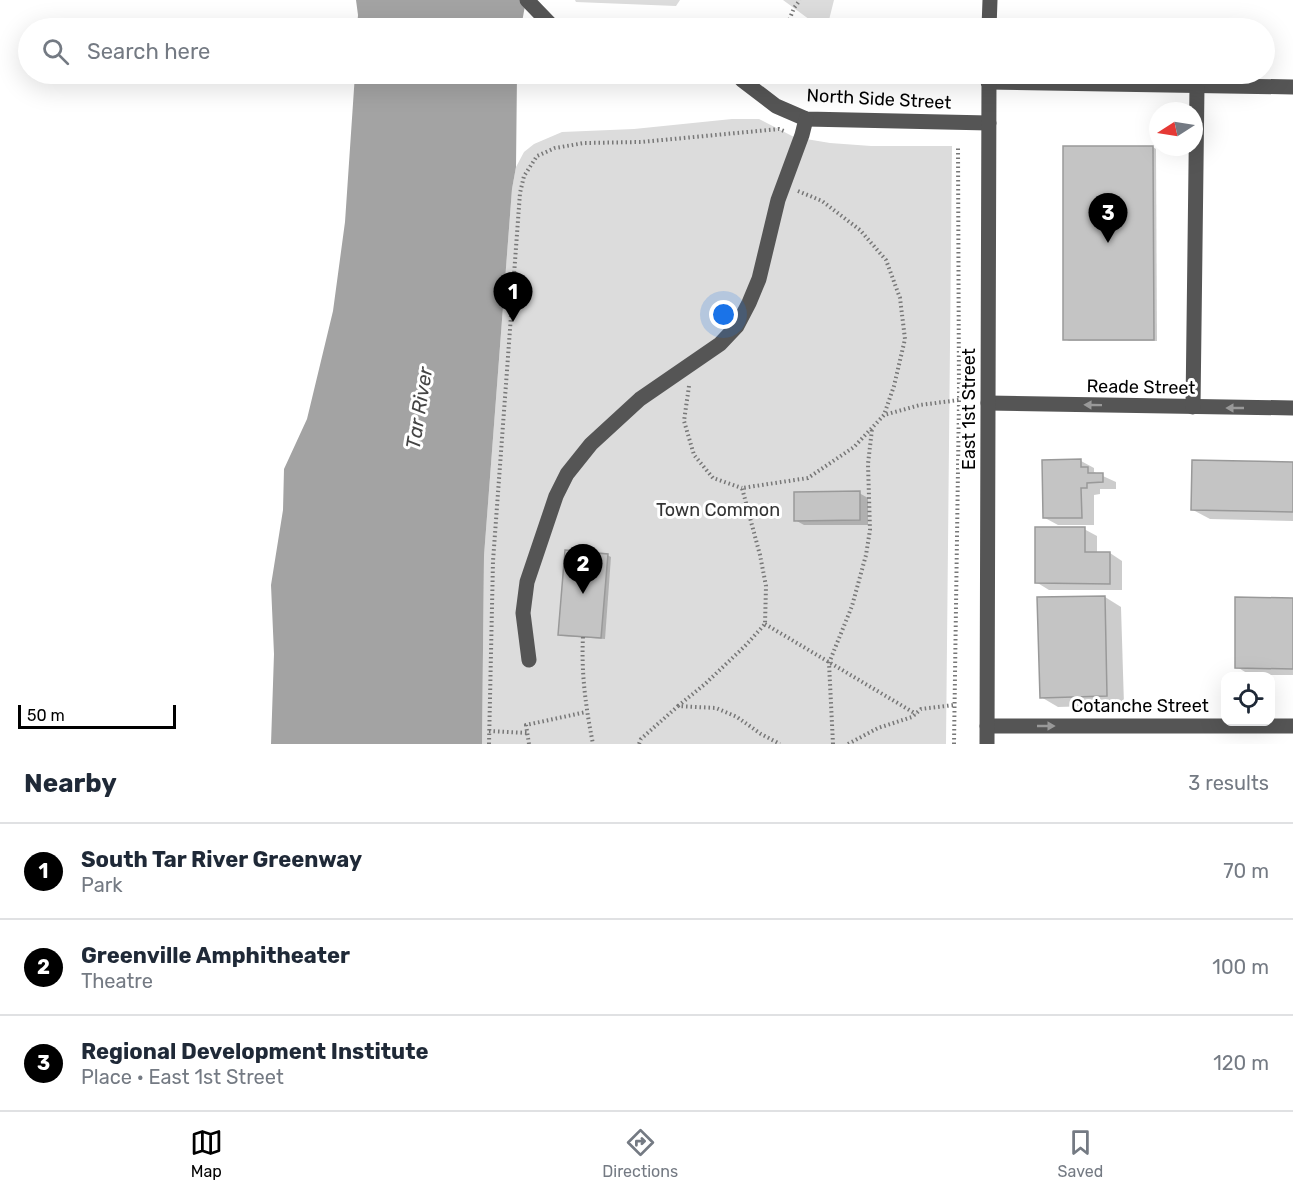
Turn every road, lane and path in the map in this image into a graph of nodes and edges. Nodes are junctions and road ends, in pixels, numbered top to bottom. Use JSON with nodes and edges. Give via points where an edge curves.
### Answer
{"nodes":[{"id":1,"x":527,"y":0,"type":"edge"},
{"id":2,"x":800,"y":0,"type":"edge"},
{"id":3,"x":990,"y":0,"type":"edge"},
{"id":4,"x":544,"y":18,"type":"edge"},
{"id":5,"x":791,"y":18,"type":"edge"},
{"id":6,"x":989,"y":18,"type":"edge"},
{"id":7,"x":747,"y":84,"type":"edge"},
{"id":8,"x":989,"y":84,"type":"edge"},
{"id":9,"x":1145,"y":84,"type":"edge"},
{"id":10,"x":1197,"y":86,"type":"junction"},
{"id":11,"x":1293,"y":87,"type":"edge"},
{"id":12,"x":806,"y":119,"type":"junction"},
{"id":13,"x":989,"y":123,"type":"junction"},
{"id":14,"x":802,"y":135,"type":"junction"},
{"id":15,"x":958,"y":146,"type":"dead end"},
{"id":16,"x":784,"y":185,"type":"junction"},
{"id":17,"x":696,"y":359,"type":"junction"},
{"id":18,"x":959,"y":400,"type":"junction"},
{"id":19,"x":988,"y":403,"type":"junction"},
{"id":20,"x":1193,"y":407,"type":"junction"},
{"id":21,"x":1293,"y":408,"type":"edge"},
{"id":22,"x":884,"y":416,"type":"junction"},
{"id":23,"x":872,"y":429,"type":"junction"},
{"id":24,"x":742,"y":488,"type":"junction"},
{"id":25,"x":765,"y":624,"type":"junction"},
{"id":26,"x":583,"y":637,"type":"dead end"},
{"id":27,"x":529,"y":660,"type":"dead end"},
{"id":28,"x":829,"y":663,"type":"junction"},
{"id":29,"x":954,"y":705,"type":"junction"},
{"id":30,"x":678,"y":706,"type":"junction"},
{"id":31,"x":586,"y":712,"type":"junction"},
{"id":32,"x":916,"y":714,"type":"junction"},
{"id":33,"x":987,"y":726,"type":"junction"},
{"id":34,"x":1293,"y":726,"type":"edge"},
{"id":35,"x":489,"y":732,"type":"junction"},
{"id":36,"x":528,"y":733,"type":"junction"},
{"id":37,"x":489,"y":744,"type":"edge"},
{"id":38,"x":529,"y":744,"type":"edge"},
{"id":39,"x":592,"y":744,"type":"edge"},
{"id":40,"x":639,"y":744,"type":"edge"},
{"id":41,"x":780,"y":744,"type":"edge"},
{"id":42,"x":833,"y":744,"type":"edge"},
{"id":43,"x":848,"y":744,"type":"edge"},
{"id":44,"x":954,"y":744,"type":"edge"},
{"id":45,"x":987,"y":744,"type":"edge"}],
"edges":[{"from":1,"to":4,"type":"street"},
{"from":2,"to":5,"type":"path"},
{"from":3,"to":6,"type":"street"},
{"from":7,"to":12,"type":"street","name":"North Side Street","via":[[776,106]]},
{"from":8,"to":13,"type":"street","name":"East 1st Street"},
{"from":9,"to":10,"type":"street"},
{"from":10,"to":11,"type":"street"},
{"from":10,"to":20,"type":"street"},
{"from":12,"to":13,"type":"street","name":"North Side Street"},
{"from":12,"to":14,"type":"street"},
{"from":13,"to":19,"type":"street","name":"East 1st Street"},
{"from":14,"to":16,"type":"street"},
{"from":14,"to":35,"type":"path","via":[[779,129],[641,142],[584,143],[537,156],[524,176],[493,561]]},
{"from":15,"to":18,"type":"path"},
{"from":16,"to":17,"type":"street","via":[[749,303],[737,326],[720,344]]},
{"from":16,"to":22,"type":"path","via":[[822,201],[860,230],[886,261],[900,298],[905,339]]},
{"from":17,"to":24,"type":"path","via":[[684,421],[694,455],[713,478]]},
{"from":17,"to":27,"type":"street","via":[[640,399],[591,444],[567,474],[546,521],[527,582],[523,613]]},
{"from":18,"to":22,"type":"path","via":[[920,405]]},
{"from":18,"to":29,"type":"path"},
{"from":20,"to":19,"type":"street","name":"Reade Street","one_way":true},
{"from":19,"to":33,"type":"street","name":"East 1st Street"},
{"from":21,"to":20,"type":"street","name":"Reade Street","one_way":true},
{"from":22,"to":23,"type":"path"},
{"from":23,"to":24,"type":"path","via":[[854,447],[808,478]]},
{"from":23,"to":28,"type":"path","via":[[866,555],[852,606]]},
{"from":24,"to":25,"type":"path","via":[[766,586]]},
{"from":25,"to":28,"type":"path"},
{"from":25,"to":30,"type":"path"},
{"from":26,"to":31,"type":"path"},
{"from":28,"to":32,"type":"path"},
{"from":28,"to":42,"type":"path"},
{"from":29,"to":32,"type":"path","via":[[921,709]]},
{"from":29,"to":44,"type":"path"},
{"from":30,"to":40,"type":"path"},
{"from":30,"to":41,"type":"path","via":[[716,708]]},
{"from":31,"to":36,"type":"path","via":[[526,725]]},
{"from":31,"to":39,"type":"path"},
{"from":32,"to":43,"type":"path"},
{"from":33,"to":34,"type":"street","name":"Cotanche Street","one_way":true},
{"from":33,"to":45,"type":"street","name":"East 1st Street"},
{"from":35,"to":36,"type":"path"},
{"from":35,"to":37,"type":"path"},
{"from":36,"to":38,"type":"path"}]}
